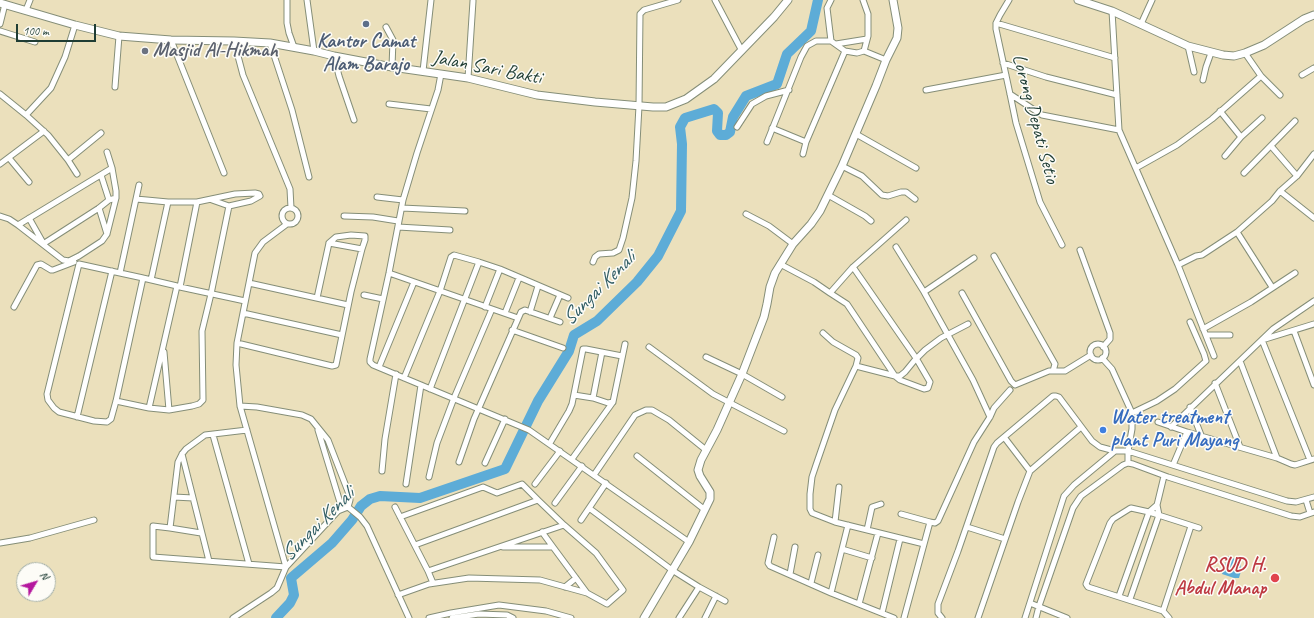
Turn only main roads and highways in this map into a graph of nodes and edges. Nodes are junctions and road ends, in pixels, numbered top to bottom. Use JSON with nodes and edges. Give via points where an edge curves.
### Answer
{"nodes":[{"id":1,"x":788,"y":0,"type":"edge"},
{"id":2,"x":893,"y":0,"type":"edge"},
{"id":3,"x":1078,"y":0,"type":"edge"},
{"id":4,"x":3,"y":3,"type":"edge"},
{"id":5,"x":1314,"y":15,"type":"edge"},
{"id":6,"x":644,"y":618,"type":"edge"}],
"edges":[{"from":1,"to":4,"type":"main road","name":"Jalan Sari Bakti","via":[[714,79],[686,99],[666,107],[536,95],[468,78],[392,67],[270,43],[119,36]]},
{"from":2,"to":6,"type":"main road","via":[[898,28],[897,38],[828,195],[816,217],[793,244],[775,273],[764,317],[742,374],[698,470],[709,489],[710,499],[689,542]]},
{"from":3,"to":5,"type":"main road","via":[[1112,11],[1188,46],[1234,56],[1264,45]]}]}
